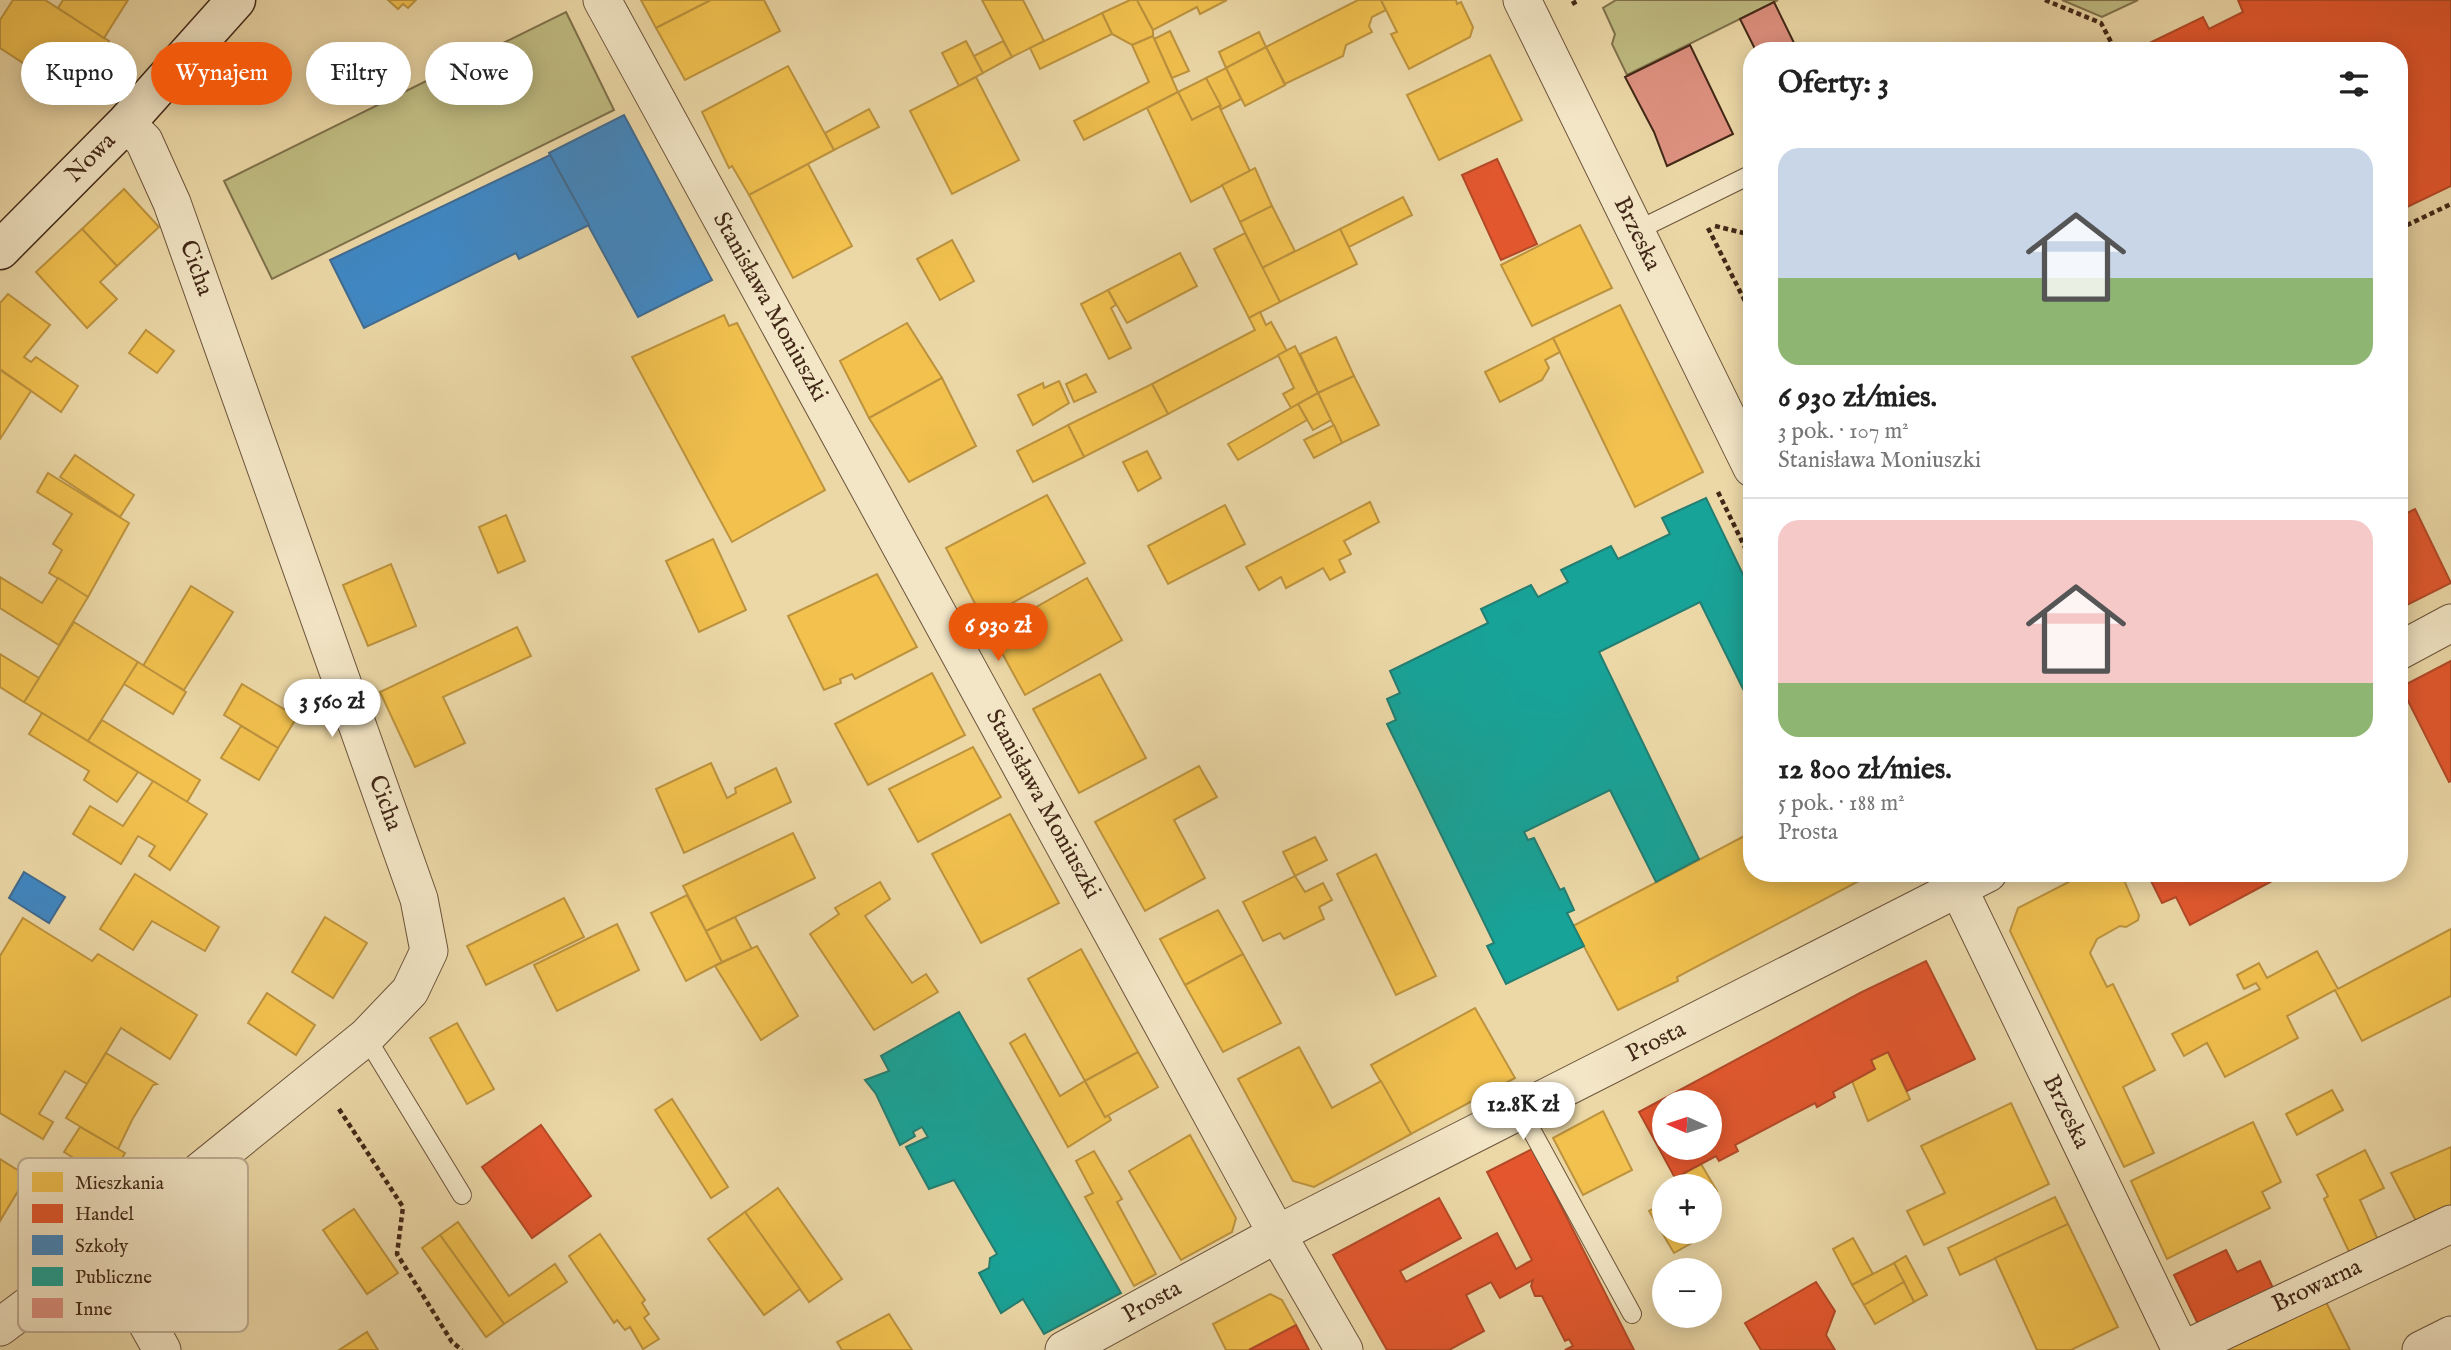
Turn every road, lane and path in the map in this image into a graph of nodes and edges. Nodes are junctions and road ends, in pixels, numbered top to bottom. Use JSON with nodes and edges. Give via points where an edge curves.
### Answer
{"nodes":[{"id":1,"x":236,"y":0,"type":"edge"},
{"id":2,"x":602,"y":0,"type":"edge"},
{"id":3,"x":1522,"y":0,"type":"edge"},
{"id":4,"x":1579,"y":0,"type":"edge"},
{"id":5,"x":2045,"y":0,"type":"edge"},
{"id":6,"x":1571,"y":2,"type":"edge"},
{"id":7,"x":1577,"y":16,"type":"dead end"},
{"id":8,"x":2111,"y":41,"type":"dead end"},
{"id":9,"x":126,"y":123,"type":"junction"},
{"id":10,"x":1743,"y":178,"type":"edge"},
{"id":11,"x":2451,"y":204,"type":"edge"},
{"id":12,"x":2408,"y":225,"type":"edge"},
{"id":13,"x":1636,"y":231,"type":"junction"},
{"id":14,"x":1743,"y":233,"type":"edge"},
{"id":15,"x":4,"y":240,"type":"edge"},
{"id":16,"x":1743,"y":297,"type":"edge"},
{"id":17,"x":1743,"y":450,"type":"edge"},
{"id":18,"x":2451,"y":623,"type":"edge"},
{"id":19,"x":2408,"y":646,"type":"edge"},
{"id":20,"x":1960,"y":882,"type":"edge"},
{"id":21,"x":1967,"y":882,"type":"edge"},
{"id":22,"x":366,"y":1037,"type":"junction"},
{"id":23,"x":317,"y":1077,"type":"junction"},
{"id":24,"x":1521,"y":1111,"type":"junction"},
{"id":25,"x":217,"y":1158,"type":"edge"},
{"id":26,"x":462,"y":1195,"type":"dead end"},
{"id":27,"x":2451,"y":1224,"type":"edge"},
{"id":28,"x":1277,"y":1234,"type":"junction"},
{"id":29,"x":18,"y":1313,"type":"edge"},
{"id":30,"x":1632,"y":1314,"type":"dead end"},
{"id":31,"x":0,"y":1327,"type":"edge"},
{"id":32,"x":152,"y":1332,"type":"edge"},
{"id":33,"x":2451,"y":1335,"type":"edge"},
{"id":34,"x":162,"y":1350,"type":"edge"},
{"id":35,"x":462,"y":1350,"type":"edge"},
{"id":36,"x":1064,"y":1350,"type":"edge"},
{"id":37,"x":1344,"y":1350,"type":"edge"},
{"id":38,"x":2182,"y":1350,"type":"edge"},
{"id":39,"x":2421,"y":1350,"type":"edge"}],
"edges":[{"from":1,"to":9,"type":"street","name":"Nowa"},
{"from":2,"to":28,"type":"street","name":"Stanisława Moniuszki"},
{"from":3,"to":13,"type":"street","name":"Brzeska"},
{"from":4,"to":6,"type":"path"},
{"from":5,"to":8,"type":"path","via":[[2101,23]]},
{"from":6,"to":7,"type":"path"},
{"from":9,"to":15,"type":"street","name":"Nowa"},
{"from":9,"to":22,"type":"street","name":"Cicha","via":[[144,141],[162,173],[419,899],[429,951],[410,991]]},
{"from":10,"to":13,"type":"lane"},
{"from":11,"to":12,"type":"path"},
{"from":13,"to":17,"type":"street","name":"Brzeska"},
{"from":14,"to":16,"type":"path","via":[[1706,224]]},
{"from":18,"to":19,"type":"street"},
{"from":20,"to":24,"type":"street","name":"Prosta"},
{"from":21,"to":38,"type":"street","name":"Brzeska"},
{"from":22,"to":23,"type":"street","name":"Cicha"},
{"from":22,"to":26,"type":"lane"},
{"from":23,"to":25,"type":"street","name":"Cicha"},
{"from":23,"to":35,"type":"path","via":[[403,1207],[397,1254],[452,1342]]},
{"from":24,"to":28,"type":"street","name":"Prosta"},
{"from":24,"to":30,"type":"lane"},
{"from":27,"to":38,"type":"street","name":"Browarna"},
{"from":28,"to":36,"type":"street","name":"Prosta"},
{"from":28,"to":37,"type":"street","name":"Stanisława Moniuszki"},
{"from":29,"to":31,"type":"street","name":"Cicha"},
{"from":32,"to":34,"type":"street"},
{"from":33,"to":39,"type":"street"}]}
